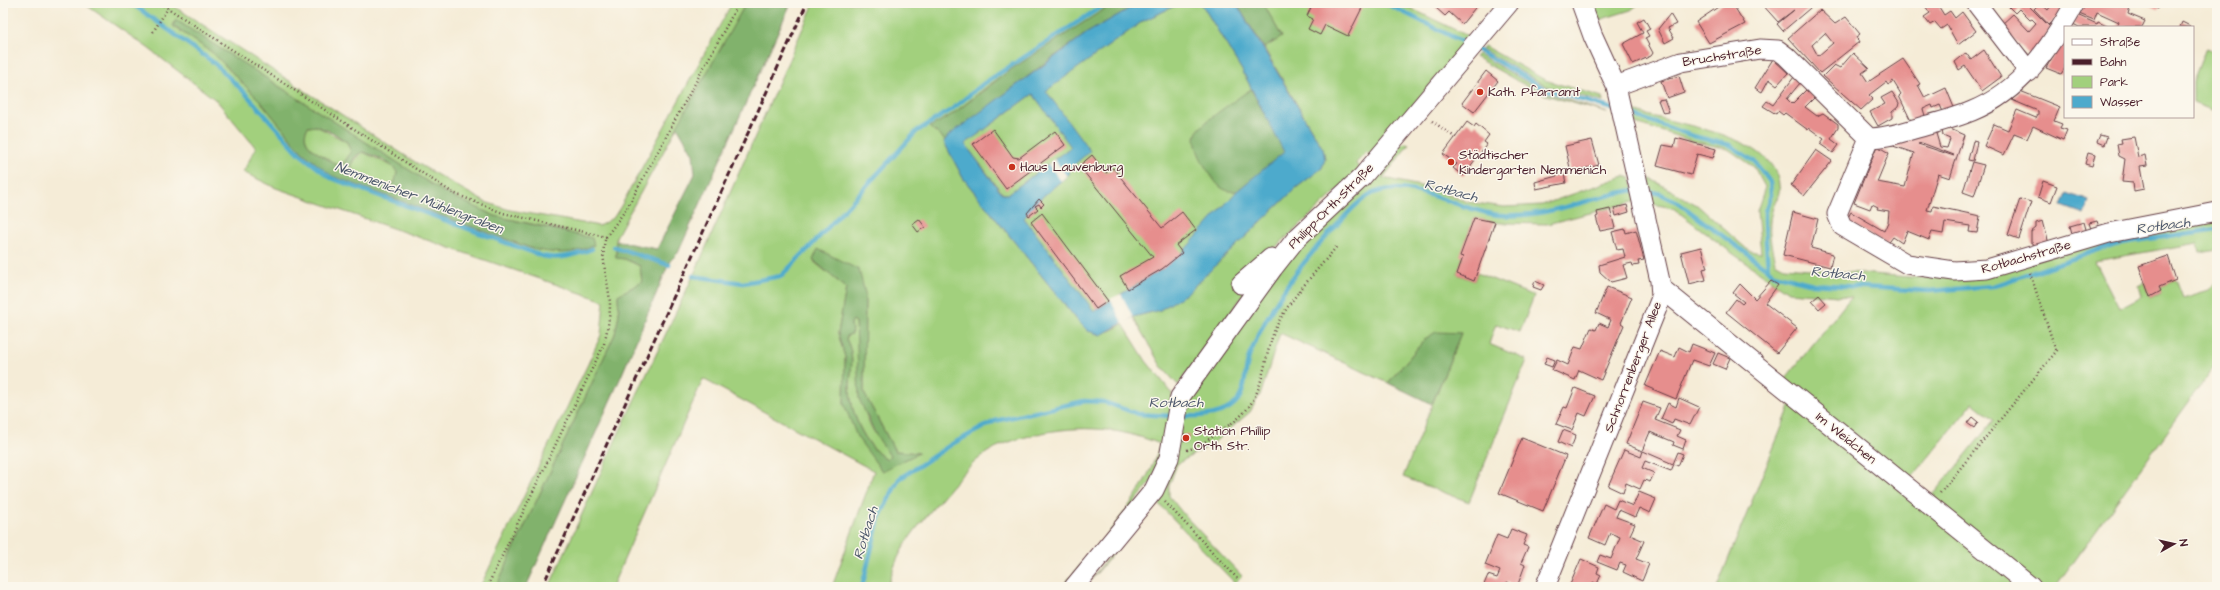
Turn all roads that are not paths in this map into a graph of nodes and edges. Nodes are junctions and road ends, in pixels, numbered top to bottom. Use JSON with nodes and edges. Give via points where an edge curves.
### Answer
{"nodes":[{"id":1,"x":1509,"y":3,"type":"edge"},
{"id":2,"x":1581,"y":3,"type":"edge"},
{"id":3,"x":1976,"y":3,"type":"edge"},
{"id":4,"x":2075,"y":3,"type":"edge"},
{"id":5,"x":2029,"y":72,"type":"junction"},
{"id":6,"x":1616,"y":86,"type":"junction"},
{"id":7,"x":1869,"y":138,"type":"junction"},
{"id":8,"x":2217,"y":212,"type":"edge"},
{"id":9,"x":1310,"y":225,"type":"junction"},
{"id":10,"x":1241,"y":284,"type":"dead end"},
{"id":11,"x":1662,"y":288,"type":"junction"},
{"id":12,"x":1074,"y":587,"type":"edge"},
{"id":13,"x":1545,"y":587,"type":"edge"},
{"id":14,"x":2031,"y":587,"type":"edge"}],
"edges":[{"from":1,"to":9,"type":"street","name":"Philipp-Orth-Straße","via":[[1362,178]]},
{"from":2,"to":6,"type":"street","name":"Schnorrenberger Allee"},
{"from":3,"to":5,"type":"street"},
{"from":4,"to":5,"type":"street","via":[[2055,38]]},
{"from":5,"to":7,"type":"street","via":[[2006,91],[1972,111],[1887,136]]},
{"from":6,"to":7,"type":"street","name":"Bruchstraße","via":[[1681,62],[1760,48],[1772,49],[1786,56]]},
{"from":6,"to":11,"type":"street","name":"Schnorrenberger Allee"},
{"from":7,"to":8,"type":"street","name":"Rotbachstraße","via":[[1837,214],[1842,226],[1907,264],[1954,271],[1987,269],[2109,233]]},
{"from":9,"to":10,"type":"street"},
{"from":9,"to":12,"type":"street","name":"Philipp-Orth-Straße","via":[[1259,287],[1182,395],[1166,468],[1154,490]]},
{"from":11,"to":13,"type":"street","name":"Schnorrenberger Allee","via":[[1658,308]]},
{"from":11,"to":14,"type":"street","name":"Im Weidchen"}]}
